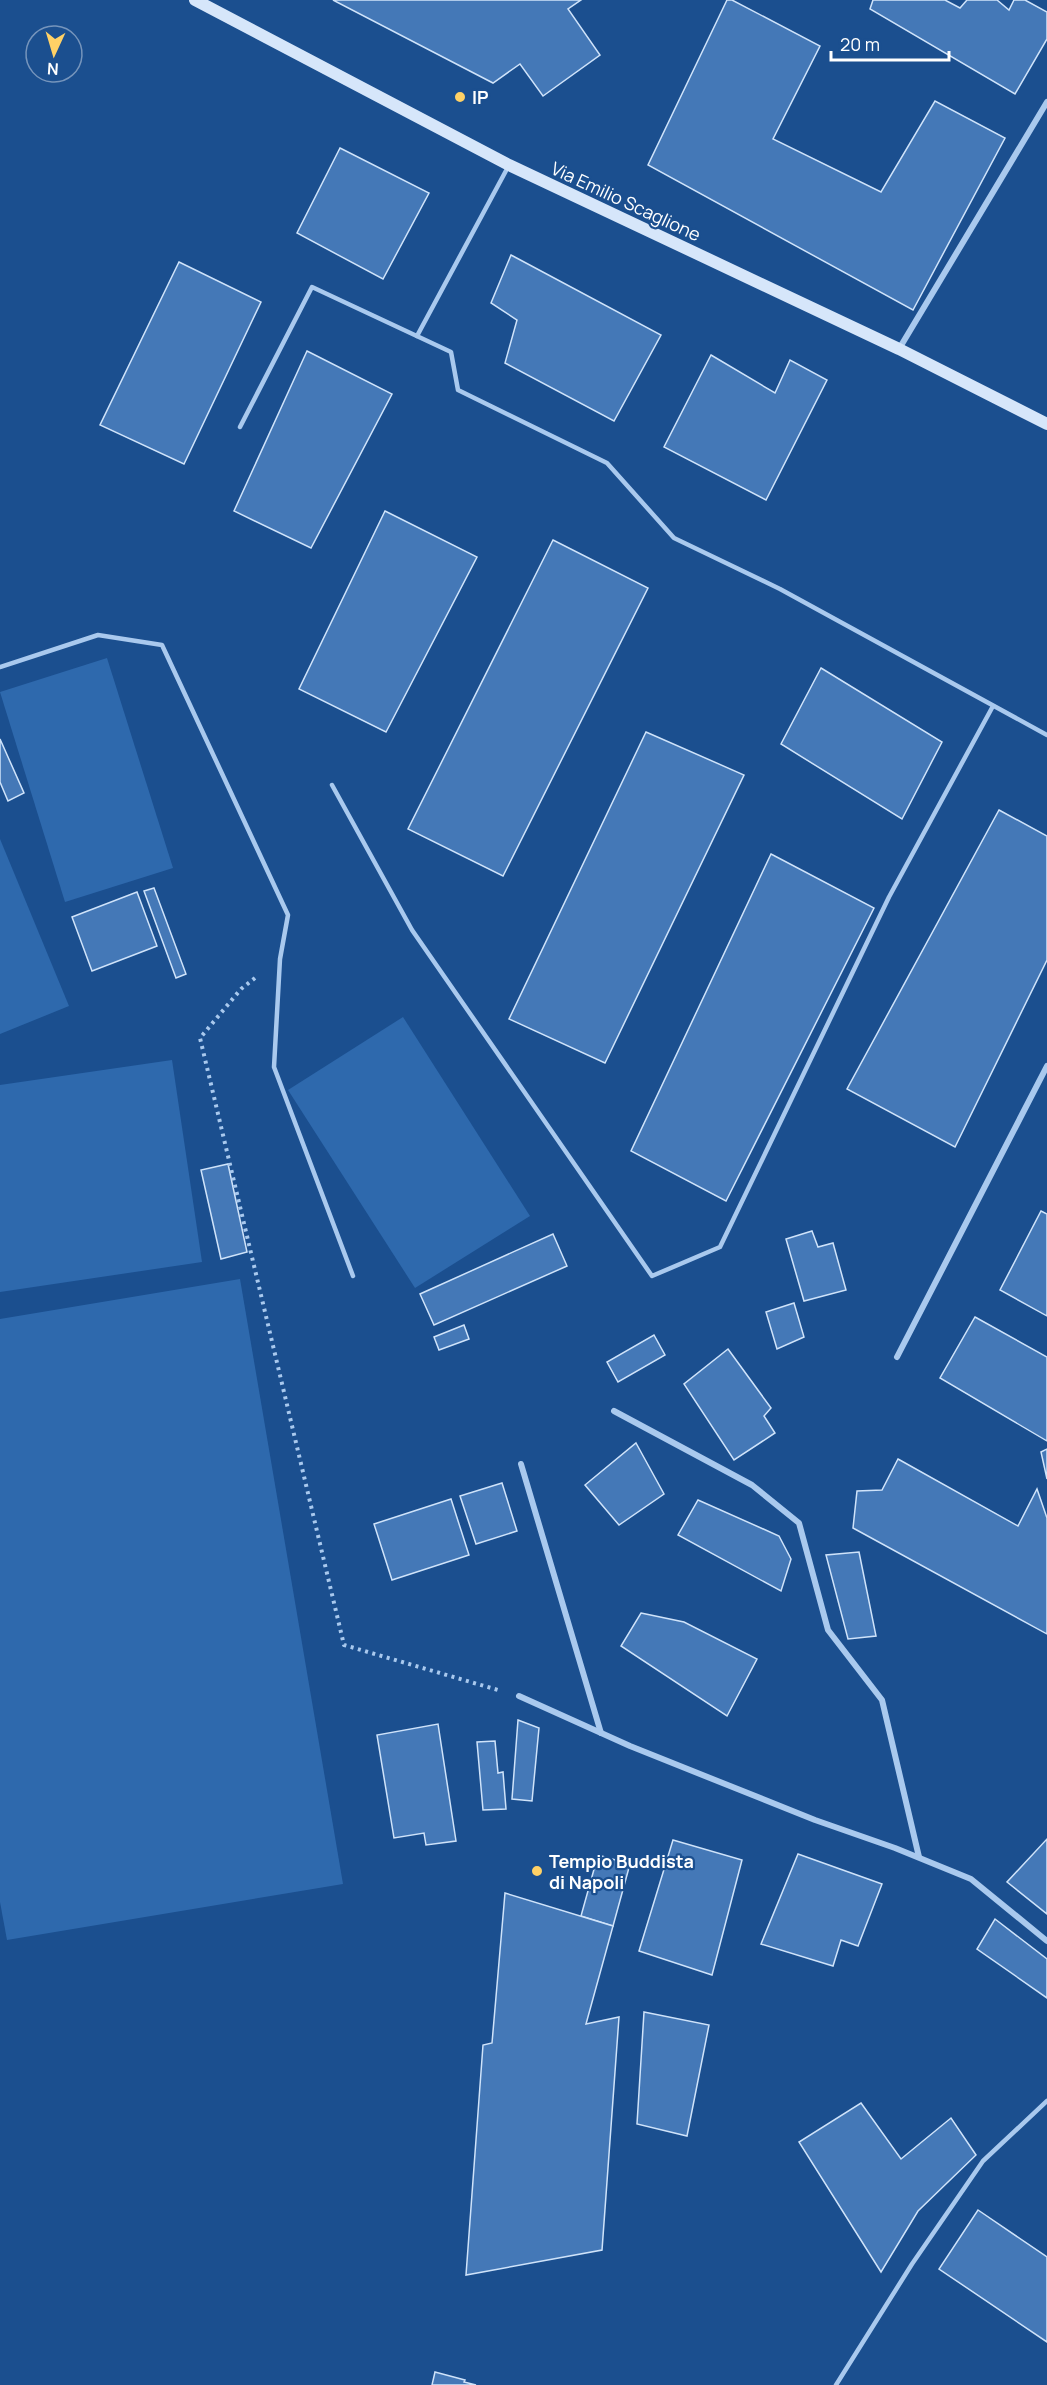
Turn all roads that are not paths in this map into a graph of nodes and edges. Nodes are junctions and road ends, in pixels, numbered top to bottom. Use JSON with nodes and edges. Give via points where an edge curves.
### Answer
{"nodes":[{"id":1,"x":195,"y":0,"type":"edge"},
{"id":2,"x":1047,"y":102,"type":"edge"},
{"id":3,"x":509,"y":165,"type":"junction"},
{"id":4,"x":417,"y":336,"type":"junction"},
{"id":5,"x":899,"y":349,"type":"junction"},
{"id":6,"x":1047,"y":424,"type":"edge"},
{"id":7,"x":240,"y":427,"type":"dead end"},
{"id":8,"x":0,"y":667,"type":"edge"},
{"id":9,"x":993,"y":706,"type":"junction"},
{"id":10,"x":1047,"y":735,"type":"edge"},
{"id":11,"x":332,"y":785,"type":"dead end"},
{"id":12,"x":1047,"y":1066,"type":"edge"},
{"id":13,"x":353,"y":1276,"type":"dead end"},
{"id":14,"x":897,"y":1357,"type":"dead end"},
{"id":15,"x":614,"y":1411,"type":"dead end"},
{"id":16,"x":521,"y":1464,"type":"dead end"},
{"id":17,"x":519,"y":1696,"type":"road end"},
{"id":18,"x":601,"y":1733,"type":"junction"},
{"id":19,"x":919,"y":1857,"type":"junction"},
{"id":20,"x":1047,"y":1941,"type":"edge"},
{"id":21,"x":1047,"y":2101,"type":"edge"},
{"id":22,"x":836,"y":2385,"type":"edge"}],
"edges":[{"from":1,"to":3,"type":"main road","name":"Via Emilio Scaglione"},
{"from":2,"to":5,"type":"street"},
{"from":3,"to":4,"type":"lane"},
{"from":3,"to":5,"type":"main road","name":"Via Emilio Scaglione"},
{"from":4,"to":7,"type":"lane","via":[[312,287]]},
{"from":4,"to":9,"type":"lane","via":[[451,352],[458,390],[607,463],[674,538],[780,589]]},
{"from":5,"to":6,"type":"main road","name":"Via Emilio Scaglione"},
{"from":8,"to":13,"type":"lane","via":[[98,635],[162,645],[288,915],[280,959],[274,1067]]},
{"from":9,"to":10,"type":"lane"},
{"from":9,"to":11,"type":"lane","via":[[889,897],[720,1247],[652,1276],[412,930]]},
{"from":12,"to":14,"type":"street"},
{"from":15,"to":19,"type":"street","via":[[752,1485],[799,1523],[828,1630],[882,1700]]},
{"from":16,"to":18,"type":"street"},
{"from":17,"to":18,"type":"street"},
{"from":18,"to":19,"type":"street","via":[[815,1821]]},
{"from":19,"to":20,"type":"street","via":[[971,1879]]},
{"from":21,"to":22,"type":"lane","via":[[983,2161]]}]}
